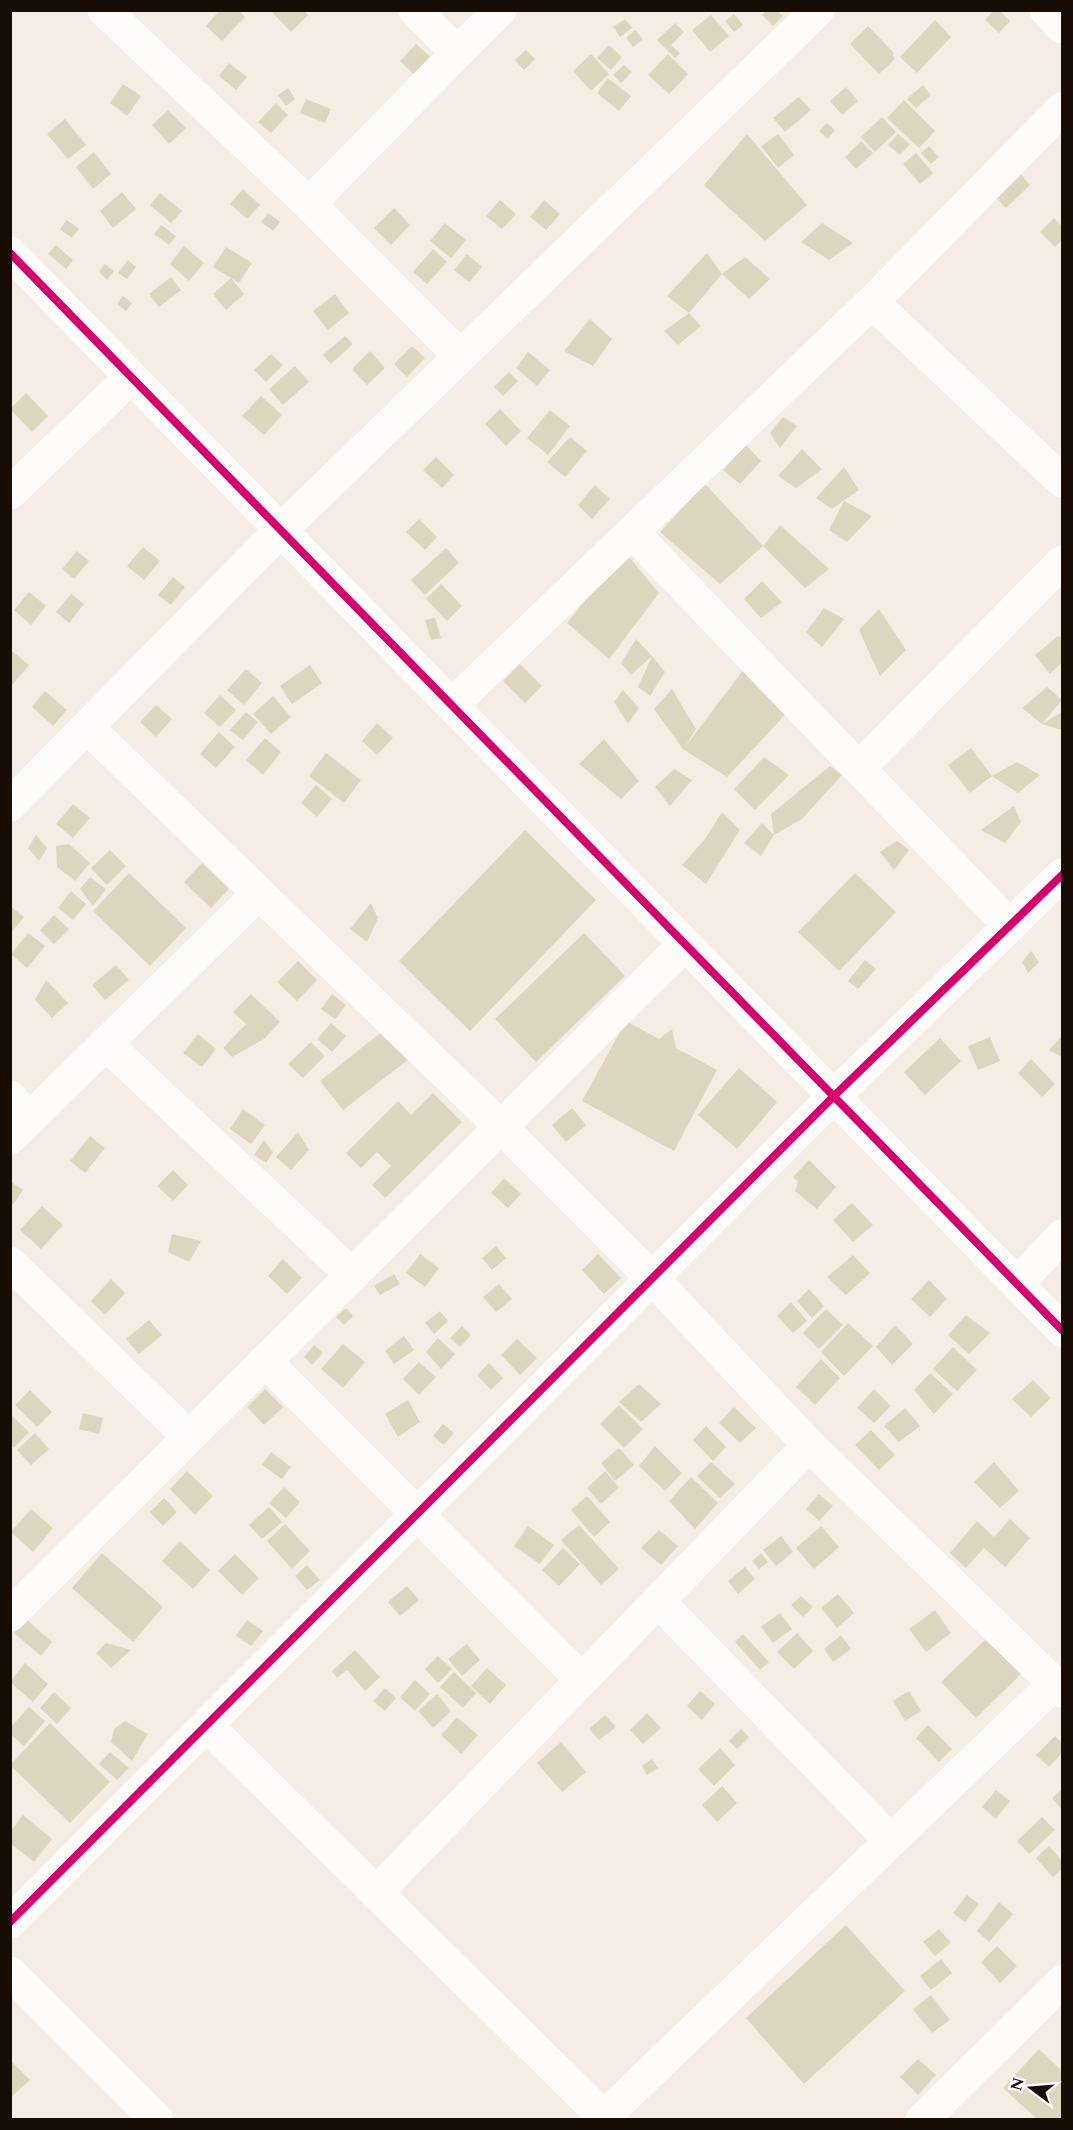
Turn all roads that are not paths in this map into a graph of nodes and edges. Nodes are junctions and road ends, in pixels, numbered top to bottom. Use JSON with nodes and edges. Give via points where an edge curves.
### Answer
{"nodes":[{"id":1,"x":104,"y":10,"type":"edge"},
{"id":2,"x":414,"y":10,"type":"edge"},
{"id":3,"x":500,"y":10,"type":"edge"},
{"id":4,"x":818,"y":10,"type":"edge"},
{"id":5,"x":1046,"y":10,"type":"edge"},
{"id":6,"x":1062,"y":27,"type":"edge"},
{"id":7,"x":457,"y":52,"type":"junction"},
{"id":8,"x":1062,"y":109,"type":"edge"},
{"id":9,"x":309,"y":204,"type":"junction"},
{"id":10,"x":10,"y":253,"type":"edge"},
{"id":11,"x":872,"y":302,"type":"junction"},
{"id":12,"x":460,"y":356,"type":"junction"},
{"id":13,"x":131,"y":377,"type":"junction"},
{"id":14,"x":1062,"y":481,"type":"edge"},
{"id":15,"x":10,"y":492,"type":"edge"},
{"id":16,"x":281,"y":530,"type":"junction"},
{"id":17,"x":632,"y":532,"type":"junction"},
{"id":18,"x":1062,"y":562,"type":"edge"},
{"id":19,"x":452,"y":705,"type":"junction"},
{"id":20,"x":87,"y":727,"type":"junction"},
{"id":21,"x":859,"y":768,"type":"junction"},
{"id":22,"x":10,"y":805,"type":"edge"},
{"id":23,"x":1062,"y":875,"type":"edge"},
{"id":24,"x":259,"y":893,"type":"junction"},
{"id":25,"x":1010,"y":926,"type":"junction"},
{"id":26,"x":685,"y":944,"type":"junction"},
{"id":27,"x":106,"y":1044,"type":"junction"},
{"id":28,"x":834,"y":1096,"type":"junction"},
{"id":29,"x":17,"y":1118,"type":"edge"},
{"id":30,"x":501,"y":1127,"type":"junction"},
{"id":31,"x":1062,"y":1236,"type":"edge"},
{"id":32,"x":10,"y":1263,"type":"edge"},
{"id":33,"x":352,"y":1275,"type":"junction"},
{"id":34,"x":652,"y":1278,"type":"junction"},
{"id":35,"x":1017,"y":1284,"type":"junction"},
{"id":36,"x":1062,"y":1330,"type":"edge"},
{"id":37,"x":265,"y":1361,"type":"junction"},
{"id":38,"x":189,"y":1437,"type":"junction"},
{"id":39,"x":809,"y":1445,"type":"junction"},
{"id":40,"x":417,"y":1515,"type":"junction"},
{"id":41,"x":658,"y":1601,"type":"junction"},
{"id":42,"x":14,"y":1604,"type":"edge"},
{"id":43,"x":582,"y":1680,"type":"junction"},
{"id":44,"x":1059,"y":1687,"type":"edge"},
{"id":45,"x":206,"y":1725,"type":"junction"},
{"id":46,"x":891,"y":1841,"type":"junction"},
{"id":47,"x":376,"y":1893,"type":"junction"},
{"id":48,"x":10,"y":1922,"type":"edge"},
{"id":49,"x":10,"y":1973,"type":"edge"},
{"id":50,"x":1062,"y":1982,"type":"edge"},
{"id":51,"x":605,"y":2118,"type":"edge"},
{"id":52,"x":157,"y":2120,"type":"edge"},
{"id":53,"x":922,"y":2120,"type":"edge"}],
"edges":[{"from":1,"to":9,"type":"street"},
{"from":2,"to":7,"type":"street"},
{"from":3,"to":7,"type":"street"},
{"from":4,"to":12,"type":"street"},
{"from":5,"to":6,"type":"street"},
{"from":7,"to":9,"type":"street"},
{"from":8,"to":11,"type":"street"},
{"from":9,"to":12,"type":"street"},
{"from":10,"to":13,"type":"street"},
{"from":11,"to":14,"type":"street"},
{"from":11,"to":17,"type":"street"},
{"from":12,"to":16,"type":"street"},
{"from":13,"to":15,"type":"street"},
{"from":13,"to":16,"type":"street"},
{"from":16,"to":19,"type":"street"},
{"from":16,"to":20,"type":"street"},
{"from":17,"to":19,"type":"street"},
{"from":17,"to":21,"type":"street"},
{"from":18,"to":21,"type":"street"},
{"from":19,"to":26,"type":"street"},
{"from":20,"to":22,"type":"street"},
{"from":20,"to":24,"type":"street"},
{"from":21,"to":25,"type":"street"},
{"from":23,"to":25,"type":"street"},
{"from":24,"to":27,"type":"street"},
{"from":24,"to":30,"type":"street"},
{"from":25,"to":28,"type":"street"},
{"from":26,"to":28,"type":"street"},
{"from":26,"to":30,"type":"street"},
{"from":27,"to":29,"type":"street"},
{"from":27,"to":33,"type":"street"},
{"from":28,"to":34,"type":"street"},
{"from":28,"to":35,"type":"street"},
{"from":30,"to":33,"type":"street"},
{"from":30,"to":34,"type":"street"},
{"from":31,"to":35,"type":"street"},
{"from":32,"to":38,"type":"street"},
{"from":33,"to":37,"type":"street"},
{"from":34,"to":39,"type":"street"},
{"from":34,"to":40,"type":"street"},
{"from":35,"to":36,"type":"street"},
{"from":37,"to":38,"type":"street"},
{"from":37,"to":40,"type":"street"},
{"from":38,"to":42,"type":"street"},
{"from":39,"to":41,"type":"street"},
{"from":39,"to":44,"type":"street"},
{"from":40,"to":43,"type":"street"},
{"from":40,"to":45,"type":"street"},
{"from":41,"to":43,"type":"street"},
{"from":41,"to":46,"type":"street"},
{"from":43,"to":47,"type":"street"},
{"from":44,"to":46,"type":"street"},
{"from":45,"to":47,"type":"street"},
{"from":45,"to":48,"type":"street"},
{"from":46,"to":51,"type":"street"},
{"from":47,"to":51,"type":"street"},
{"from":49,"to":52,"type":"street"},
{"from":50,"to":53,"type":"street"}]}
